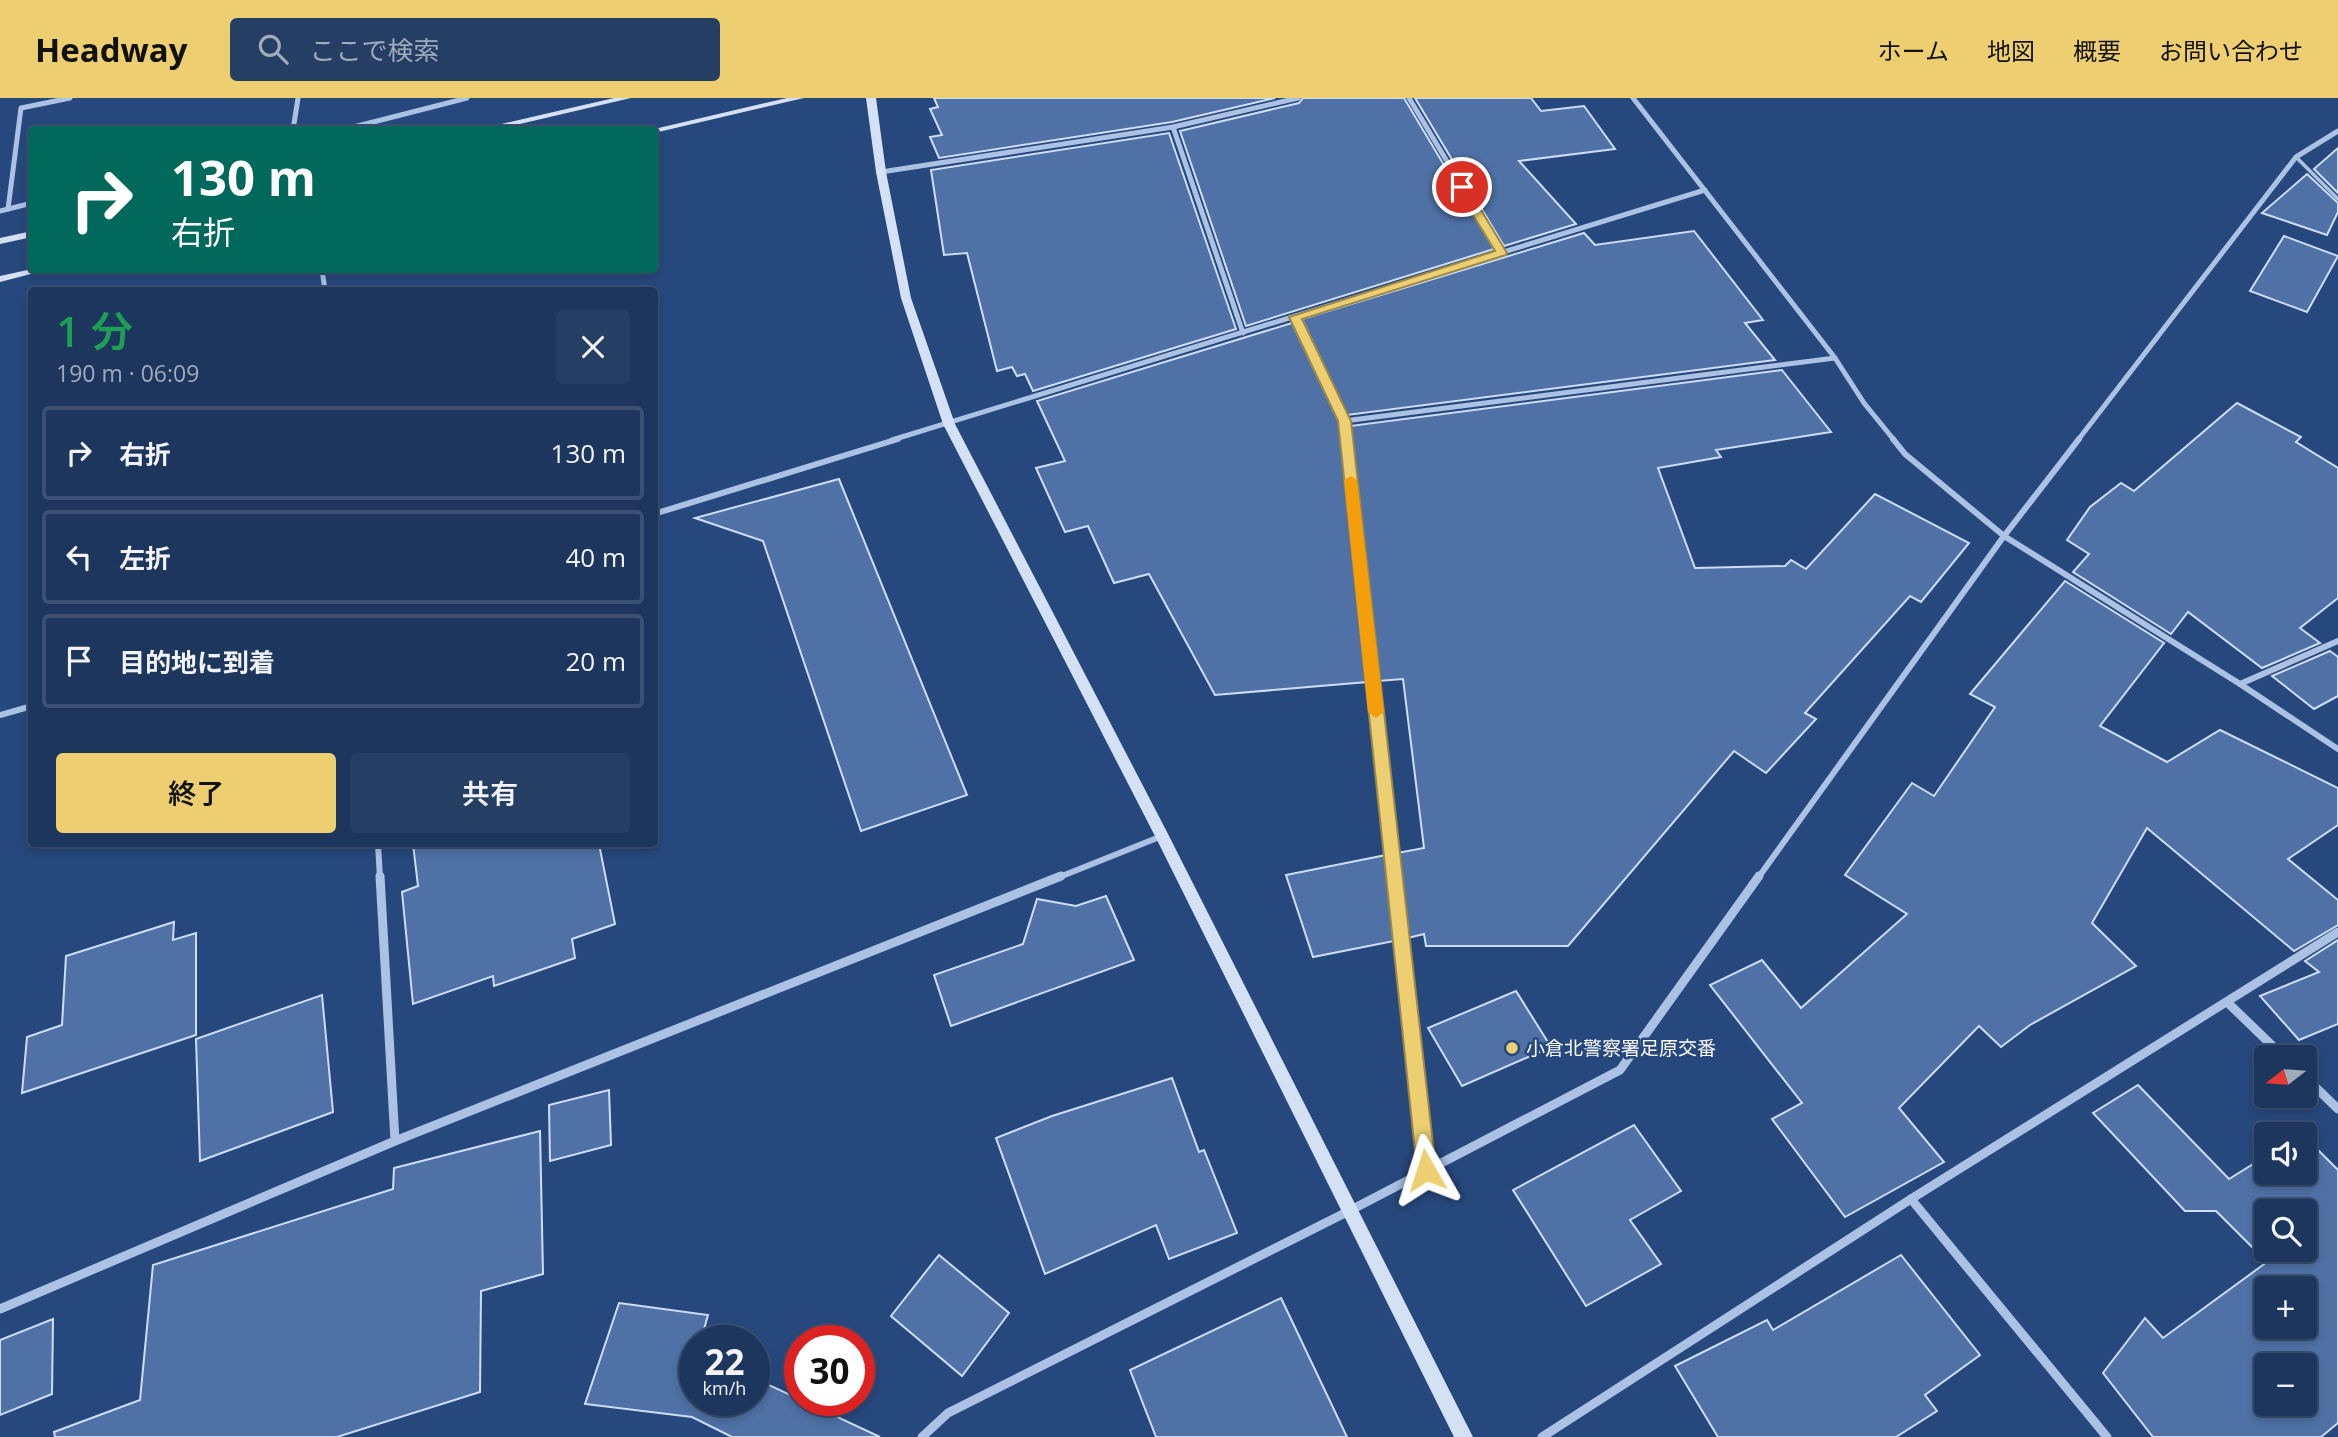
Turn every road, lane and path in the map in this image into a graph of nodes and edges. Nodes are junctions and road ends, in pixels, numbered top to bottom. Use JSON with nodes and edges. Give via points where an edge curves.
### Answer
{"nodes":[{"id":1,"x":70,"y":98,"type":"edge"},
{"id":2,"x":298,"y":98,"type":"edge"},
{"id":3,"x":467,"y":98,"type":"edge"},
{"id":4,"x":626,"y":98,"type":"edge"},
{"id":5,"x":799,"y":98,"type":"edge"},
{"id":6,"x":872,"y":98,"type":"edge"},
{"id":7,"x":1298,"y":98,"type":"edge"},
{"id":8,"x":1409,"y":98,"type":"edge"},
{"id":9,"x":1633,"y":98,"type":"edge"},
{"id":10,"x":294,"y":126,"type":"edge"},
{"id":11,"x":358,"y":126,"type":"edge"},
{"id":12,"x":497,"y":126,"type":"edge"},
{"id":13,"x":1173,"y":127,"type":"junction"},
{"id":14,"x":658,"y":129,"type":"edge"},
{"id":15,"x":2338,"y":131,"type":"edge"},
{"id":16,"x":2297,"y":157,"type":"junction"},
{"id":17,"x":881,"y":172,"type":"junction"},
{"id":18,"x":1705,"y":190,"type":"junction"},
{"id":19,"x":2338,"y":199,"type":"edge"},
{"id":20,"x":28,"y":204,"type":"edge"},
{"id":21,"x":8,"y":209,"type":"junction"},
{"id":22,"x":0,"y":211,"type":"edge"},
{"id":23,"x":28,"y":235,"type":"edge"},
{"id":24,"x":0,"y":242,"type":"edge"},
{"id":25,"x":1502,"y":253,"type":"junction"},
{"id":26,"x":28,"y":273,"type":"edge"},
{"id":27,"x":0,"y":279,"type":"edge"},
{"id":28,"x":1295,"y":317,"type":"junction"},
{"id":29,"x":1243,"y":333,"type":"junction"},
{"id":30,"x":1835,"y":359,"type":"junction"},
{"id":31,"x":1344,"y":421,"type":"junction"},
{"id":32,"x":949,"y":424,"type":"junction"},
{"id":33,"x":658,"y":513,"type":"edge"},
{"id":34,"x":2004,"y":536,"type":"junction"},
{"id":35,"x":2338,"y":641,"type":"edge"},
{"id":36,"x":2240,"y":684,"type":"junction"},
{"id":37,"x":28,"y":707,"type":"edge"},
{"id":38,"x":0,"y":715,"type":"edge"},
{"id":39,"x":2338,"y":749,"type":"edge"},
{"id":40,"x":1162,"y":836,"type":"junction"},
{"id":41,"x":378,"y":847,"type":"edge"},
{"id":42,"x":2338,"y":932,"type":"edge"},
{"id":43,"x":2227,"y":1002,"type":"junction"},
{"id":44,"x":2272,"y":1045,"type":"edge"},
{"id":45,"x":2317,"y":1089,"type":"edge"},
{"id":46,"x":2338,"y":1109,"type":"edge"},
{"id":47,"x":395,"y":1141,"type":"junction"},
{"id":48,"x":1426,"y":1170,"type":"junction"},
{"id":49,"x":1911,"y":1199,"type":"junction"},
{"id":50,"x":1351,"y":1210,"type":"junction"},
{"id":51,"x":0,"y":1309,"type":"edge"},
{"id":52,"x":922,"y":1437,"type":"edge"},
{"id":53,"x":1464,"y":1437,"type":"edge"},
{"id":54,"x":1542,"y":1437,"type":"edge"},
{"id":55,"x":2107,"y":1437,"type":"edge"}],
"edges":[{"from":1,"to":21,"type":"street","via":[[21,108]]},
{"from":2,"to":10,"type":"street"},
{"from":3,"to":11,"type":"street"},
{"from":4,"to":12,"type":"street"},
{"from":5,"to":14,"type":"street"},
{"from":6,"to":17,"type":"street"},
{"from":7,"to":13,"type":"street"},
{"from":8,"to":25,"type":"street"},
{"from":9,"to":18,"type":"street"},
{"from":13,"to":17,"type":"street"},
{"from":13,"to":29,"type":"street"},
{"from":15,"to":16,"type":"street"},
{"from":16,"to":19,"type":"lane"},
{"from":16,"to":34,"type":"street"},
{"from":17,"to":32,"type":"street","via":[[906,298]]},
{"from":18,"to":25,"type":"street"},
{"from":18,"to":30,"type":"street"},
{"from":20,"to":21,"type":"street"},
{"from":21,"to":22,"type":"street"},
{"from":23,"to":24,"type":"street"},
{"from":25,"to":28,"type":"street"},
{"from":26,"to":27,"type":"street"},
{"from":28,"to":29,"type":"street"},
{"from":28,"to":31,"type":"street"},
{"from":29,"to":32,"type":"street"},
{"from":30,"to":31,"type":"street"},
{"from":30,"to":34,"type":"street","via":[[1905,454]]},
{"from":31,"to":48,"type":"street"},
{"from":32,"to":33,"type":"street"},
{"from":32,"to":40,"type":"street"},
{"from":34,"to":36,"type":"street"},
{"from":34,"to":48,"type":"street","via":[[1620,1070]]},
{"from":35,"to":36,"type":"street"},
{"from":36,"to":39,"type":"street"},
{"from":37,"to":38,"type":"street"},
{"from":40,"to":47,"type":"street"},
{"from":40,"to":50,"type":"street"},
{"from":41,"to":47,"type":"street"},
{"from":42,"to":43,"type":"street"},
{"from":43,"to":44,"type":"street"},
{"from":43,"to":49,"type":"street"},
{"from":45,"to":46,"type":"street"},
{"from":47,"to":51,"type":"street"},
{"from":48,"to":50,"type":"street"},
{"from":49,"to":54,"type":"street"},
{"from":49,"to":55,"type":"street"},
{"from":50,"to":52,"type":"street","via":[[948,1413]]},
{"from":50,"to":53,"type":"street"}]}
